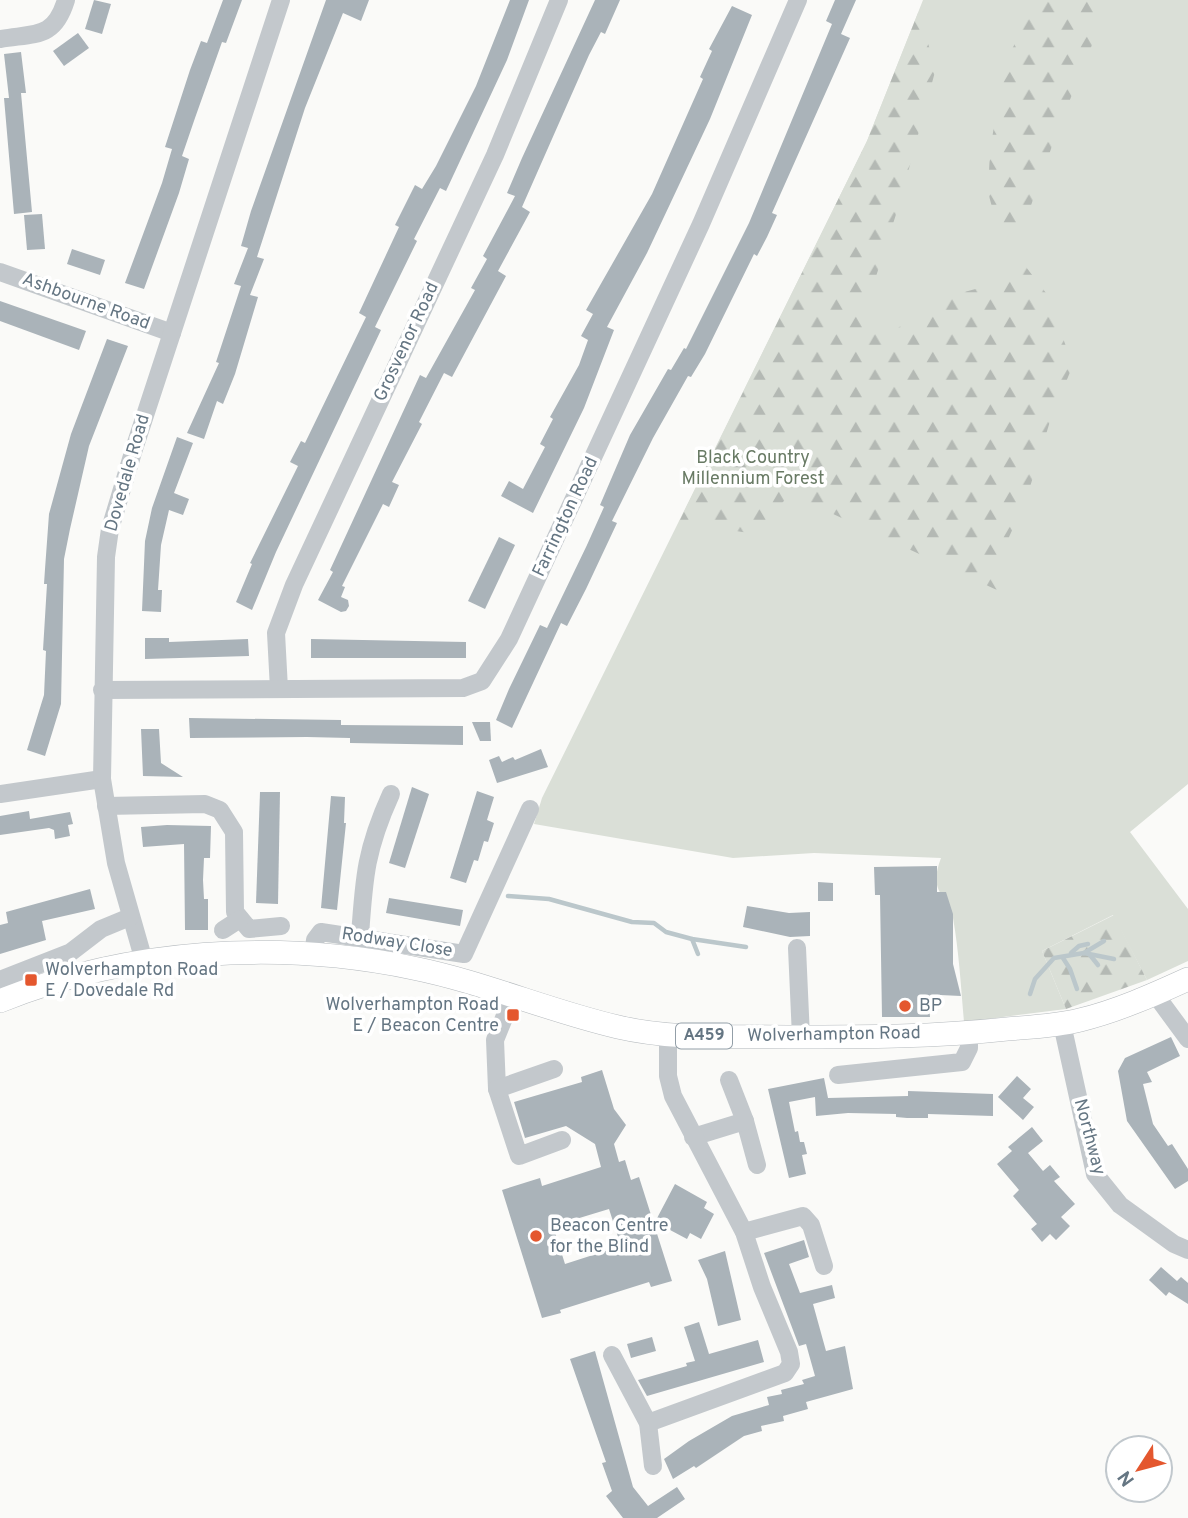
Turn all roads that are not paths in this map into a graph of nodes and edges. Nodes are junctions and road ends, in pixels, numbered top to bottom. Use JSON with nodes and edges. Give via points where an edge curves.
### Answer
{"nodes":[{"id":1,"x":66,"y":0,"type":"edge"},
{"id":2,"x":281,"y":0,"type":"edge"},
{"id":3,"x":559,"y":0,"type":"edge"},
{"id":4,"x":798,"y":0,"type":"edge"},
{"id":5,"x":0,"y":38,"type":"edge"},
{"id":6,"x":0,"y":272,"type":"edge"},
{"id":7,"x":172,"y":333,"type":"junction"},
{"id":8,"x":279,"y":689,"type":"junction"},
{"id":9,"x":102,"y":690,"type":"junction"},
{"id":10,"x":102,"y":779,"type":"junction"},
{"id":11,"x":0,"y":794,"type":"edge"},
{"id":12,"x":391,"y":794,"type":"dead end"},
{"id":13,"x":106,"y":806,"type":"junction"},
{"id":14,"x":530,"y":809,"type":"dead end"},
{"id":15,"x":130,"y":917,"type":"junction"},
{"id":16,"x":240,"y":919,"type":"junction"},
{"id":17,"x":281,"y":926,"type":"dead end"},
{"id":18,"x":223,"y":930,"type":"dead end"},
{"id":19,"x":358,"y":947,"type":"junction"},
{"id":20,"x":797,"y":948,"type":"dead end"},
{"id":21,"x":144,"y":961,"type":"junction"},
{"id":22,"x":1188,"y":979,"type":"edge"},
{"id":23,"x":0,"y":980,"type":"edge"},
{"id":24,"x":1156,"y":994,"type":"junction"},
{"id":25,"x":513,"y":996,"type":"junction"},
{"id":26,"x":0,"y":1001,"type":"edge"},
{"id":27,"x":1062,"y":1024,"type":"junction"},
{"id":28,"x":969,"y":1033,"type":"junction"},
{"id":29,"x":668,"y":1036,"type":"junction"},
{"id":30,"x":801,"y":1037,"type":"junction"},
{"id":31,"x":1188,"y":1039,"type":"edge"},
{"id":32,"x":554,"y":1069,"type":"dead end"},
{"id":33,"x":838,"y":1075,"type":"dead end"},
{"id":34,"x":729,"y":1080,"type":"dead end"},
{"id":35,"x":497,"y":1089,"type":"junction"},
{"id":36,"x":745,"y":1121,"type":"junction"},
{"id":37,"x":693,"y":1136,"type":"junction"},
{"id":38,"x":562,"y":1140,"type":"dead end"},
{"id":39,"x":757,"y":1165,"type":"dead end"},
{"id":40,"x":744,"y":1232,"type":"junction"},
{"id":41,"x":1188,"y":1250,"type":"edge"},
{"id":42,"x":824,"y":1266,"type":"dead end"},
{"id":43,"x":612,"y":1355,"type":"dead end"},
{"id":44,"x":648,"y":1423,"type":"junction"},
{"id":45,"x":653,"y":1466,"type":"dead end"}],
"edges":[{"from":1,"to":5,"type":"street","via":[[60,20],[51,29]]},
{"from":2,"to":7,"type":"street","name":"Dovedale Road"},
{"from":3,"to":8,"type":"street","name":"Grosvenor Road","via":[[495,155],[294,585],[276,633]]},
{"from":4,"to":8,"type":"street","name":"Farrington Road","via":[[701,225],[493,667],[482,681],[463,688]]},
{"from":6,"to":7,"type":"street","name":"Ashbourne Road"},
{"from":7,"to":9,"type":"street","name":"Dovedale Road","via":[[110,529]]},
{"from":8,"to":9,"type":"street","name":"Farrington Road"},
{"from":9,"to":10,"type":"street","name":"Dovedale Road"},
{"from":10,"to":11,"type":"street"},
{"from":10,"to":13,"type":"street","name":"Dovedale Road"},
{"from":12,"to":19,"type":"street","via":[[372,835]]},
{"from":13,"to":15,"type":"street","name":"Dovedale Road"},
{"from":13,"to":16,"type":"street","via":[[205,804],[220,810],[234,832],[232,894]]},
{"from":14,"to":19,"type":"street","name":"Rodway Close","via":[[464,954]]},
{"from":15,"to":21,"type":"street","name":"Dovedale Road"},
{"from":15,"to":23,"type":"street","via":[[102,929],[71,952]]},
{"from":16,"to":17,"type":"street","via":[[249,929]]},
{"from":16,"to":18,"type":"street"},
{"from":19,"to":21,"type":"main road","number":"A459","via":[[313,955],[208,954]]},
{"from":19,"to":25,"type":"main road","name":"Wolverhampton Road","number":"A459"},
{"from":20,"to":30,"type":"street"},
{"from":21,"to":26,"type":"main road","number":"A459","via":[[60,979]]},
{"from":22,"to":24,"type":"main road","name":"Wolverhampton Road","number":"A459"},
{"from":24,"to":27,"type":"main road","name":"Wolverhampton Road","number":"A459"},
{"from":24,"to":31,"type":"street"},
{"from":25,"to":29,"type":"main road","name":"Wolverhampton Road","number":"A459","via":[[618,1027]]},
{"from":25,"to":35,"type":"street","via":[[495,1040]]},
{"from":27,"to":28,"type":"main road","name":"Wolverhampton Road","number":"A459"},
{"from":27,"to":41,"type":"street","name":"Northway","via":[[1095,1174],[1120,1205]]},
{"from":28,"to":30,"type":"main road","name":"Wolverhampton Road","number":"A459"},
{"from":28,"to":33,"type":"street","via":[[969,1048],[962,1062]]},
{"from":29,"to":30,"type":"main road","name":"Wolverhampton Road","number":"A459"},
{"from":29,"to":37,"type":"street","via":[[673,1096]]},
{"from":32,"to":35,"type":"street"},
{"from":34,"to":36,"type":"street"},
{"from":35,"to":38,"type":"street","via":[[519,1156]]},
{"from":36,"to":37,"type":"street"},
{"from":36,"to":39,"type":"street"},
{"from":37,"to":40,"type":"street"},
{"from":40,"to":42,"type":"street","via":[[803,1216],[811,1225]]},
{"from":40,"to":44,"type":"street","via":[[791,1364],[785,1373]]},
{"from":43,"to":44,"type":"street"},
{"from":44,"to":45,"type":"street"}]}
